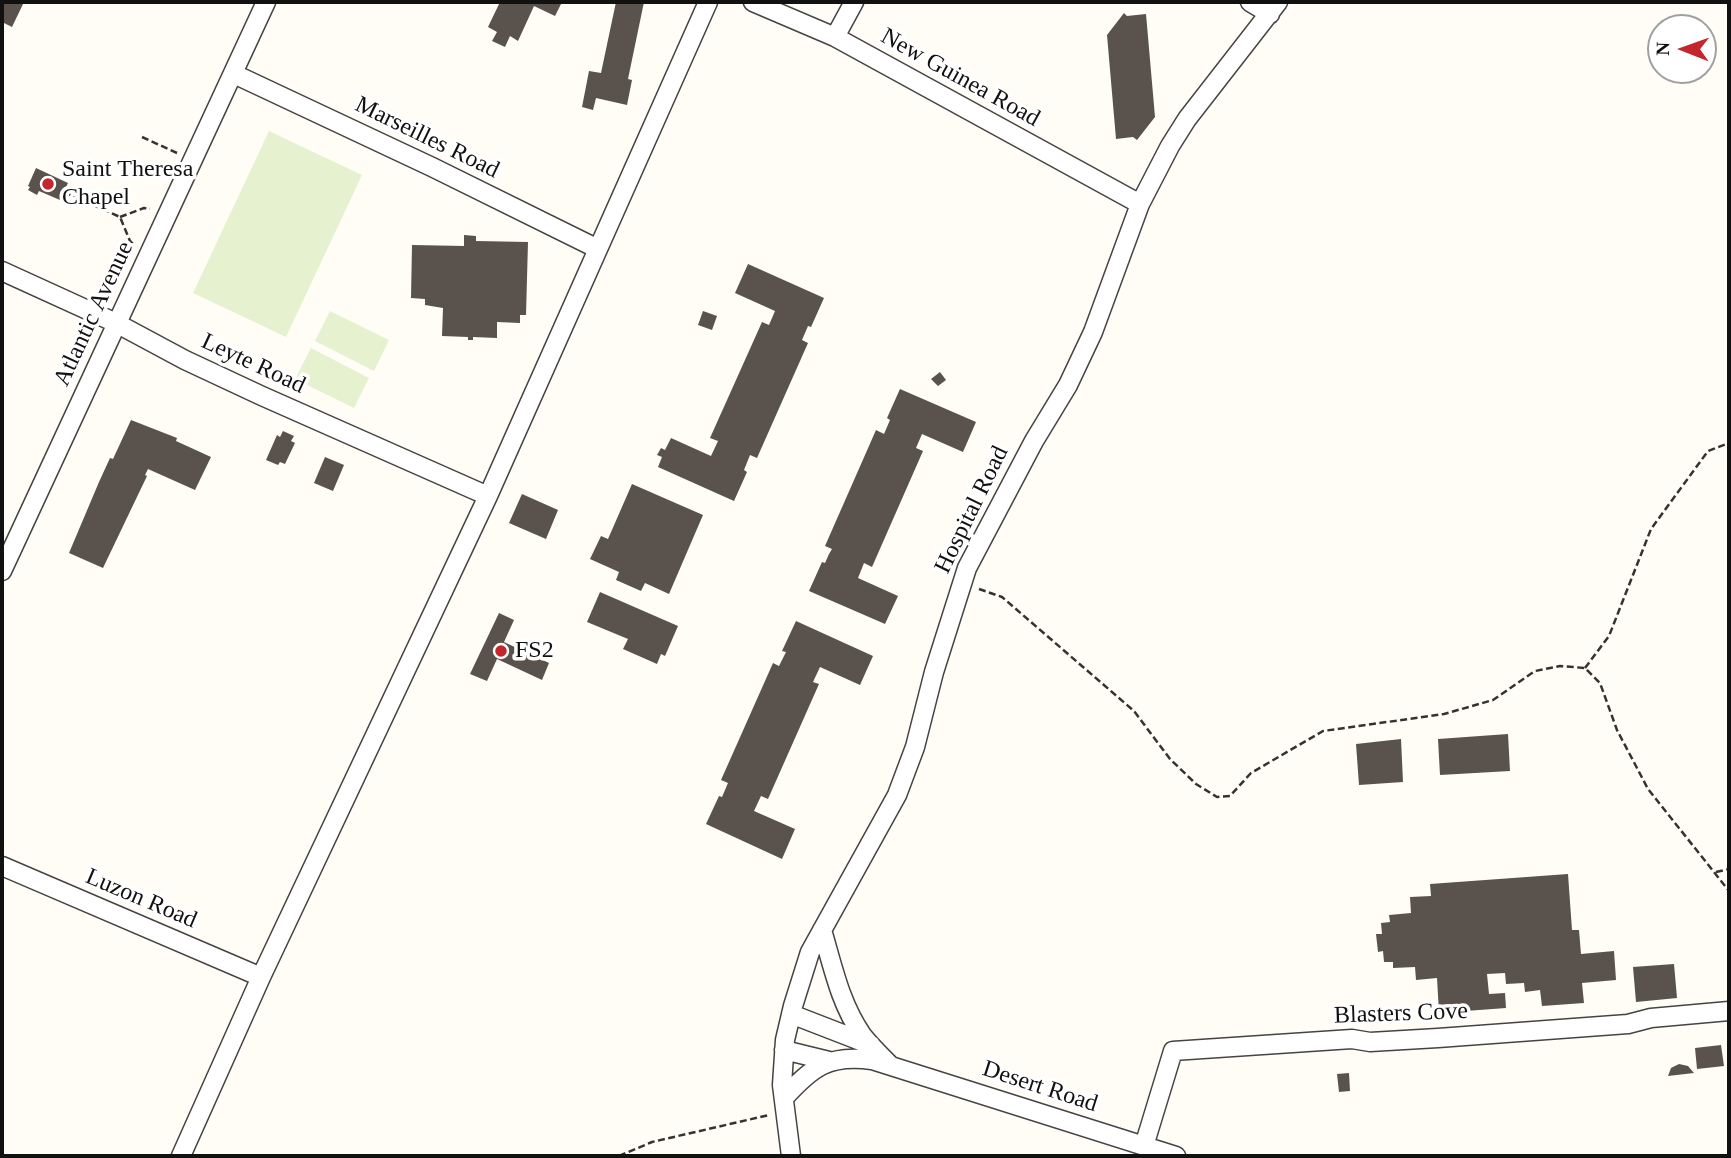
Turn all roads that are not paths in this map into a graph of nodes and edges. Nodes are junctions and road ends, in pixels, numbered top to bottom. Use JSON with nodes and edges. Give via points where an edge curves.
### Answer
{"nodes":[{"id":1,"x":265,"y":2,"type":"edge"},
{"id":2,"x":708,"y":2,"type":"edge"},
{"id":3,"x":753,"y":2,"type":"edge"},
{"id":4,"x":854,"y":2,"type":"edge"},
{"id":5,"x":1250,"y":2,"type":"edge"},
{"id":6,"x":1274,"y":8,"type":"edge"},
{"id":7,"x":835,"y":37,"type":"junction"},
{"id":8,"x":234,"y":74,"type":"junction"},
{"id":9,"x":1140,"y":204,"type":"junction"},
{"id":10,"x":598,"y":249,"type":"junction"},
{"id":11,"x":2,"y":271,"type":"edge"},
{"id":12,"x":116,"y":323,"type":"junction"},
{"id":13,"x":488,"y":496,"type":"junction"},
{"id":14,"x":2,"y":570,"type":"edge"},
{"id":15,"x":2,"y":866,"type":"edge"},
{"id":16,"x":822,"y":930,"type":"junction"},
{"id":17,"x":261,"y":977,"type":"junction"},
{"id":18,"x":1729,"y":1011,"type":"edge"},
{"id":19,"x":791,"y":1014,"type":"junction"},
{"id":20,"x":871,"y":1045,"type":"junction"},
{"id":21,"x":784,"y":1051,"type":"junction"},
{"id":22,"x":829,"y":1061,"type":"junction"},
{"id":23,"x":889,"y":1064,"type":"junction"},
{"id":24,"x":785,"y":1105,"type":"junction"},
{"id":25,"x":1144,"y":1146,"type":"junction"},
{"id":26,"x":181,"y":1156,"type":"edge"},
{"id":27,"x":791,"y":1156,"type":"edge"},
{"id":28,"x":1176,"y":1156,"type":"edge"}],
"edges":[{"from":1,"to":8,"type":"street","name":"Atlantic Avenue"},
{"from":2,"to":10,"type":"street"},
{"from":3,"to":7,"type":"street","name":"New Guinea Road"},
{"from":4,"to":7,"type":"street"},
{"from":5,"to":6,"type":"street"},
{"from":6,"to":9,"type":"street","name":"Hospital Road","via":[[1187,119]]},
{"from":7,"to":9,"type":"street","name":"New Guinea Road"},
{"from":8,"to":10,"type":"street","name":"Marseilles Road"},
{"from":8,"to":12,"type":"street","name":"Atlantic Avenue"},
{"from":9,"to":16,"type":"street","name":"Hospital Road","via":[[1094,332],[973,556],[897,795]]},
{"from":10,"to":13,"type":"street"},
{"from":11,"to":12,"type":"street","name":"Leyte Road"},
{"from":12,"to":13,"type":"street","name":"Leyte Road","via":[[262,396]]},
{"from":12,"to":14,"type":"street","name":"Atlantic Avenue"},
{"from":13,"to":17,"type":"street"},
{"from":15,"to":17,"type":"street","name":"Luzon Road"},
{"from":16,"to":19,"type":"street","name":"Hospital Road","via":[[810,952]]},
{"from":16,"to":20,"type":"street","name":"Desert Road","via":[[849,1013]]},
{"from":17,"to":26,"type":"street"},
{"from":18,"to":25,"type":"street","name":"Blasters Cove","via":[[1456,1037],[1173,1051]]},
{"from":19,"to":20,"type":"street","name":"Desert Road"},
{"from":19,"to":21,"type":"street","name":"Hospital Road"},
{"from":20,"to":23,"type":"street","name":"Desert Road"},
{"from":21,"to":22,"type":"street","name":"Desert Road"},
{"from":21,"to":24,"type":"street","name":"Hospital Road"},
{"from":22,"to":23,"type":"street","name":"Desert Road","via":[[851,1057]]},
{"from":22,"to":24,"type":"street","via":[[806,1073]]},
{"from":23,"to":25,"type":"street","name":"Desert Road"},
{"from":24,"to":27,"type":"street","name":"Hospital Road"},
{"from":25,"to":28,"type":"street","name":"Desert Road"}]}
